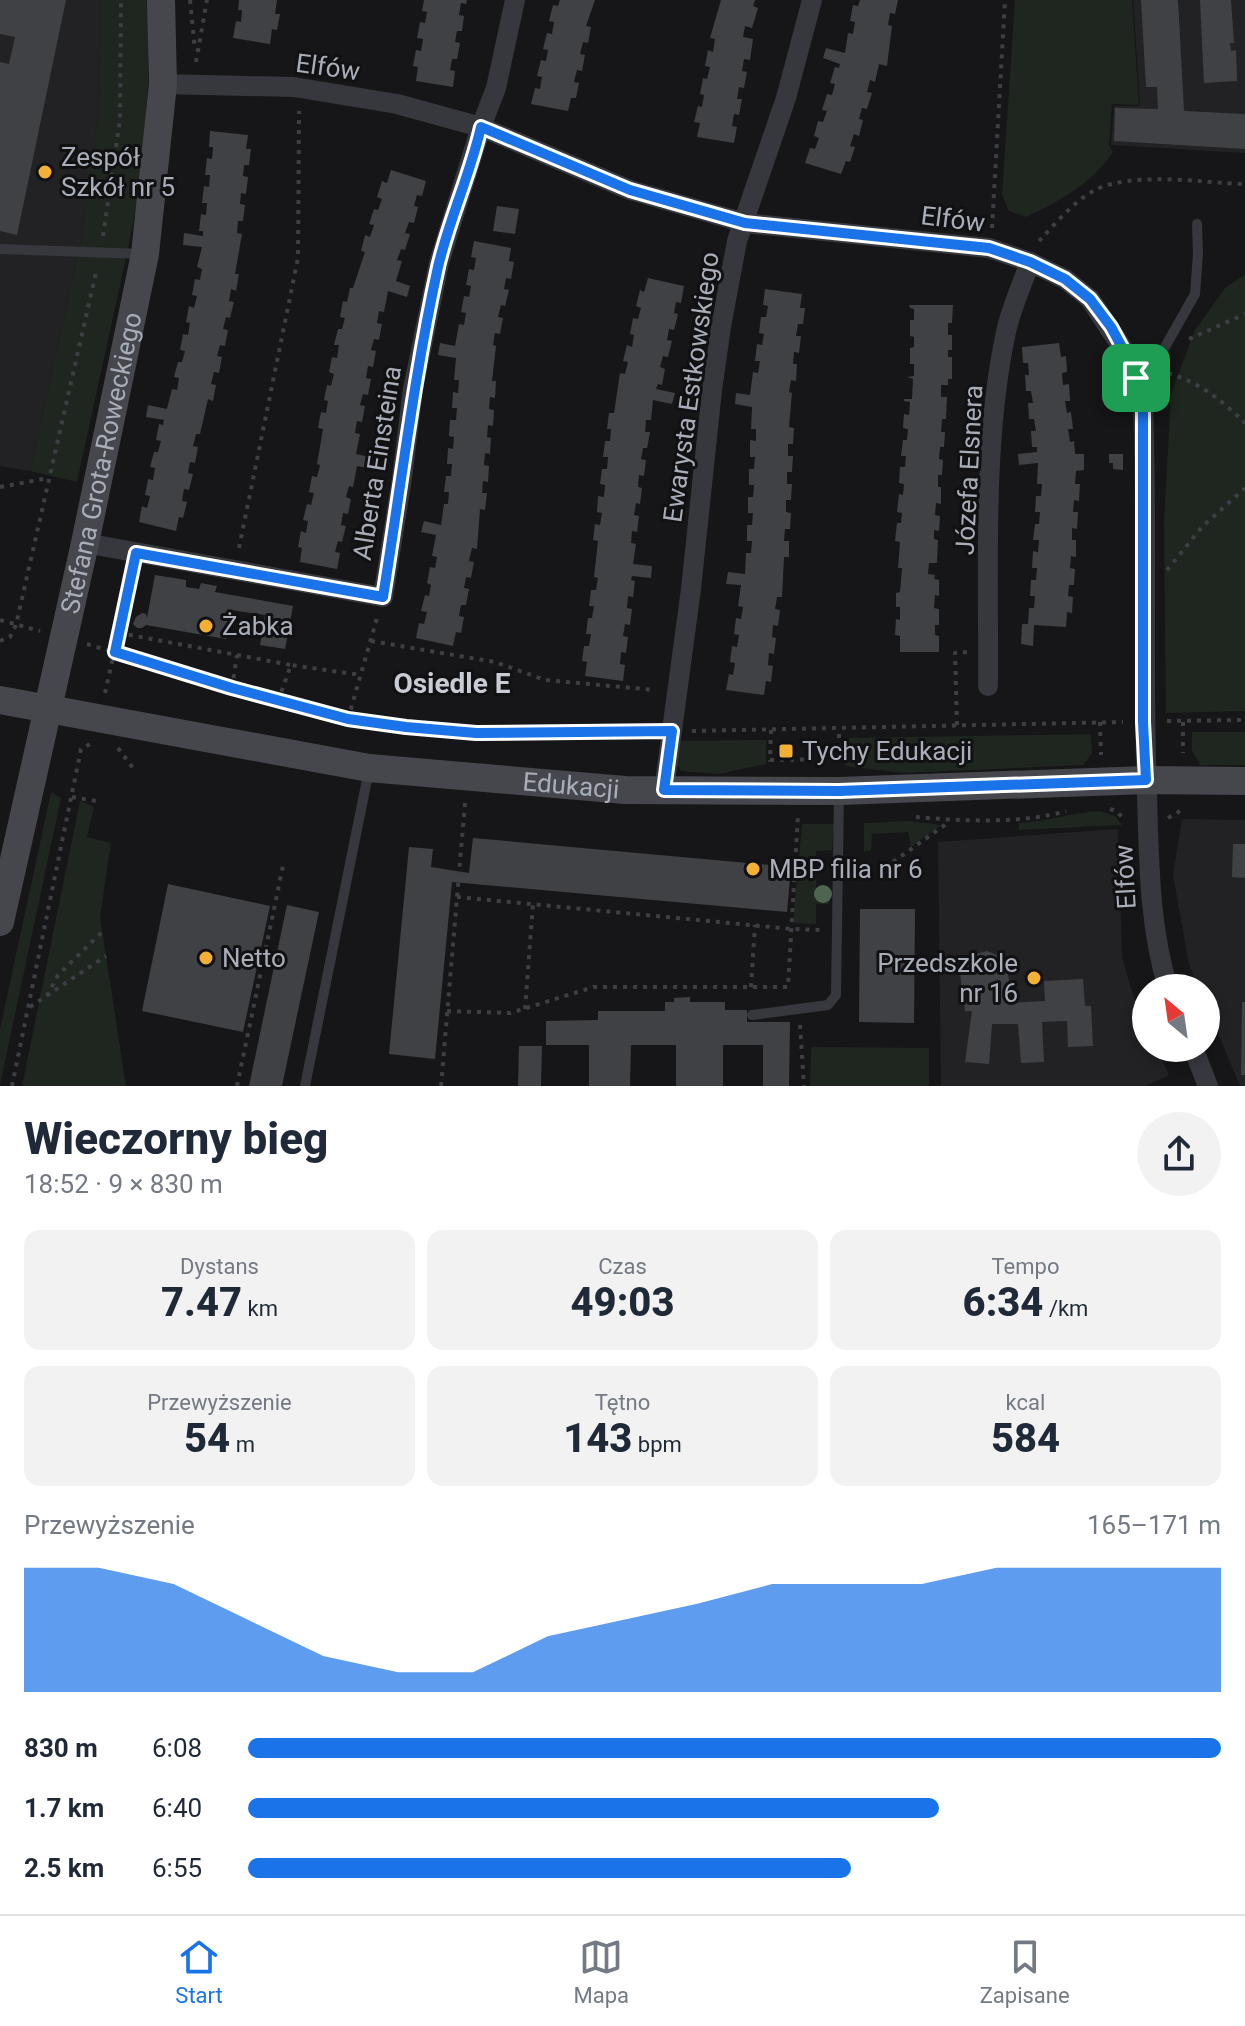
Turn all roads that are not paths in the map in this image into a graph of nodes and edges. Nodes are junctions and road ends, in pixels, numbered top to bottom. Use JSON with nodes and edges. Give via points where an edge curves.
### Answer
{"nodes":[{"id":1,"x":161,"y":0,"type":"edge"},
{"id":2,"x":515,"y":0,"type":"edge"},
{"id":3,"x":812,"y":0,"type":"edge"},
{"id":4,"x":163,"y":84,"type":"junction"},
{"id":5,"x":481,"y":127,"type":"junction"},
{"id":6,"x":745,"y":223,"type":"junction"},
{"id":7,"x":1197,"y":224,"type":"dead end"},
{"id":8,"x":0,"y":249,"type":"edge"},
{"id":9,"x":145,"y":254,"type":"junction"},
{"id":10,"x":1030,"y":262,"type":"junction"},
{"id":11,"x":1136,"y":378,"type":"junction"},
{"id":12,"x":85,"y":543,"type":"junction"},
{"id":13,"x":988,"y":686,"type":"dead end"},
{"id":14,"x":0,"y":700,"type":"edge"},
{"id":15,"x":48,"y":707,"type":"junction"},
{"id":16,"x":369,"y":768,"type":"junction"},
{"id":17,"x":1146,"y":780,"type":"junction"},
{"id":18,"x":1245,"y":781,"type":"edge"},
{"id":19,"x":664,"y":790,"type":"junction"},
{"id":20,"x":839,"y":791,"type":"junction"},
{"id":21,"x":0,"y":922,"type":"edge"},
{"id":22,"x":1164,"y":974,"type":"edge"},
{"id":23,"x":752,"y":1015,"type":"dead end"},
{"id":24,"x":1199,"y":1062,"type":"edge"},
{"id":25,"x":305,"y":1086,"type":"edge"},
{"id":26,"x":1208,"y":1086,"type":"edge"}],
"edges":[{"from":1,"to":4,"type":"street","name":"Stefana Grota-Roweckiego"},
{"from":2,"to":5,"type":"street","name":"Alberta Einsteina","via":[[496,88]]},
{"from":3,"to":6,"type":"street","name":"Ewarysta Estkowskiego"},
{"from":4,"to":5,"type":"street","name":"Elfów","via":[[330,91]]},
{"from":4,"to":9,"type":"street","name":"Stefana Grota-Roweckiego"},
{"from":5,"to":6,"type":"street","name":"Elfów","via":[[630,190]]},
{"from":5,"to":12,"type":"street","name":"Alberta Einsteina","via":[[439,263],[413,389],[383,597]]},
{"from":6,"to":10,"type":"street","name":"Elfów","via":[[989,248]]},
{"from":6,"to":19,"type":"street","name":"Ewarysta Estkowskiego","via":[[737,241],[712,390]]},
{"from":7,"to":11,"type":"lane","via":[[1195,294],[1161,354]]},
{"from":8,"to":9,"type":"lane"},
{"from":9,"to":12,"type":"street","name":"Stefana Grota-Roweckiego"},
{"from":10,"to":11,"type":"street","name":"Elfów","via":[[1090,299],[1111,327]]},
{"from":10,"to":13,"type":"street","name":"Józefa Elsnera","via":[[1006,329],[994,409]]},
{"from":11,"to":17,"type":"street","name":"Elfów","via":[[1144,444],[1134,722]]},
{"from":12,"to":15,"type":"street","name":"Stefana Grota-Roweckiego"},
{"from":14,"to":15,"type":"street","name":"Edukacji"},
{"from":15,"to":16,"type":"street","name":"Edukacji"},
{"from":15,"to":21,"type":"street","name":"Stefana Grota-Roweckiego"},
{"from":16,"to":19,"type":"street","name":"Edukacji"},
{"from":16,"to":25,"type":"lane"},
{"from":17,"to":18,"type":"street","name":"Edukacji"},
{"from":17,"to":20,"type":"street","name":"Edukacji"},
{"from":17,"to":22,"type":"street","name":"Elfów","via":[[1152,905]]},
{"from":19,"to":20,"type":"street","name":"Edukacji"},
{"from":20,"to":23,"type":"lane","via":[[836,995],[828,1005]]},
{"from":24,"to":26,"type":"street"}]}
